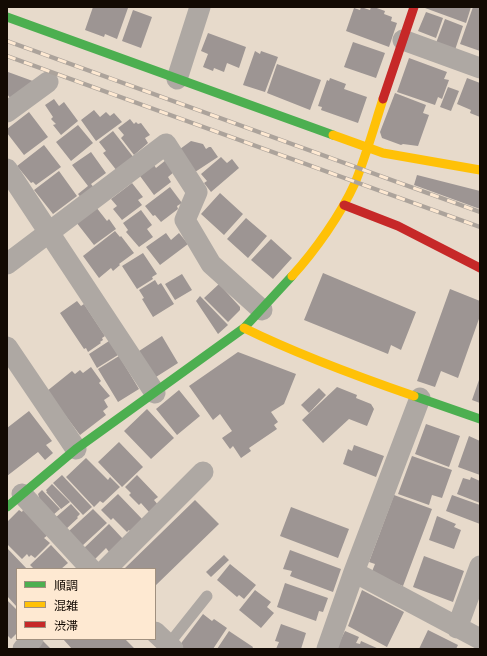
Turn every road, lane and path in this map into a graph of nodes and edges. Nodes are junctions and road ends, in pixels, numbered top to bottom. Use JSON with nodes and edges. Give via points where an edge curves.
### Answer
{"nodes":[{"id":1,"x":200,"y":7,"type":"edge"},
{"id":2,"x":414,"y":7,"type":"edge"},
{"id":3,"x":7,"y":17,"type":"edge"},
{"id":4,"x":402,"y":40,"type":"junction"},
{"id":5,"x":480,"y":68,"type":"edge"},
{"id":6,"x":177,"y":79,"type":"junction"},
{"id":7,"x":48,"y":82,"type":"dead end"},
{"id":8,"x":7,"y":112,"type":"edge"},
{"id":9,"x":366,"y":147,"type":"junction"},
{"id":10,"x":7,"y":169,"type":"edge"},
{"id":11,"x":480,"y":170,"type":"edge"},
{"id":12,"x":344,"y":205,"type":"junction"},
{"id":13,"x":49,"y":232,"type":"junction"},
{"id":14,"x":7,"y":264,"type":"edge"},
{"id":15,"x":480,"y":268,"type":"edge"},
{"id":16,"x":262,"y":310,"type":"junction"},
{"id":17,"x":244,"y":328,"type":"junction"},
{"id":18,"x":7,"y":347,"type":"edge"},
{"id":19,"x":155,"y":393,"type":"junction"},
{"id":20,"x":420,"y":398,"type":"junction"},
{"id":21,"x":480,"y":419,"type":"edge"},
{"id":22,"x":76,"y":450,"type":"junction"},
{"id":23,"x":203,"y":472,"type":"dead end"},
{"id":24,"x":14,"y":501,"type":"edge"},
{"id":25,"x":480,"y":566,"type":"edge"},
{"id":26,"x":90,"y":568,"type":"edge"},
{"id":27,"x":107,"y":568,"type":"edge"},
{"id":28,"x":354,"y":572,"type":"junction"},
{"id":29,"x":207,"y":596,"type":"dead end"},
{"id":30,"x":457,"y":628,"type":"junction"},
{"id":31,"x":480,"y":639,"type":"edge"},
{"id":32,"x":32,"y":640,"type":"edge"},
{"id":33,"x":165,"y":642,"type":"edge"},
{"id":34,"x":23,"y":649,"type":"edge"},
{"id":35,"x":327,"y":649,"type":"edge"}],
"edges":[{"from":1,"to":6,"type":"street"},
{"from":2,"to":4,"type":"street"},
{"from":3,"to":6,"type":"street"},
{"from":4,"to":5,"type":"street"},
{"from":4,"to":9,"type":"street"},
{"from":6,"to":9,"type":"street"},
{"from":7,"to":8,"type":"street"},
{"from":9,"to":11,"type":"street","via":[[383,153]]},
{"from":9,"to":12,"type":"street","via":[[355,182]]},
{"from":10,"to":13,"type":"street"},
{"from":12,"to":15,"type":"street","via":[[398,226]]},
{"from":12,"to":16,"type":"street","via":[[306,260]]},
{"from":13,"to":14,"type":"street"},
{"from":13,"to":16,"type":"street","via":[[166,144],[197,192],[184,220],[211,264]]},
{"from":13,"to":19,"type":"street"},
{"from":16,"to":17,"type":"street"},
{"from":17,"to":19,"type":"street"},
{"from":17,"to":20,"type":"street","via":[[276,344],[346,372]]},
{"from":18,"to":22,"type":"street"},
{"from":19,"to":22,"type":"street"},
{"from":20,"to":21,"type":"street"},
{"from":20,"to":28,"type":"street"},
{"from":22,"to":24,"type":"street"},
{"from":23,"to":27,"type":"street"},
{"from":24,"to":26,"type":"street"},
{"from":25,"to":30,"type":"street"},
{"from":28,"to":30,"type":"street"},
{"from":28,"to":35,"type":"street"},
{"from":29,"to":33,"type":"lane"},
{"from":30,"to":31,"type":"street"},
{"from":32,"to":34,"type":"street"}]}
